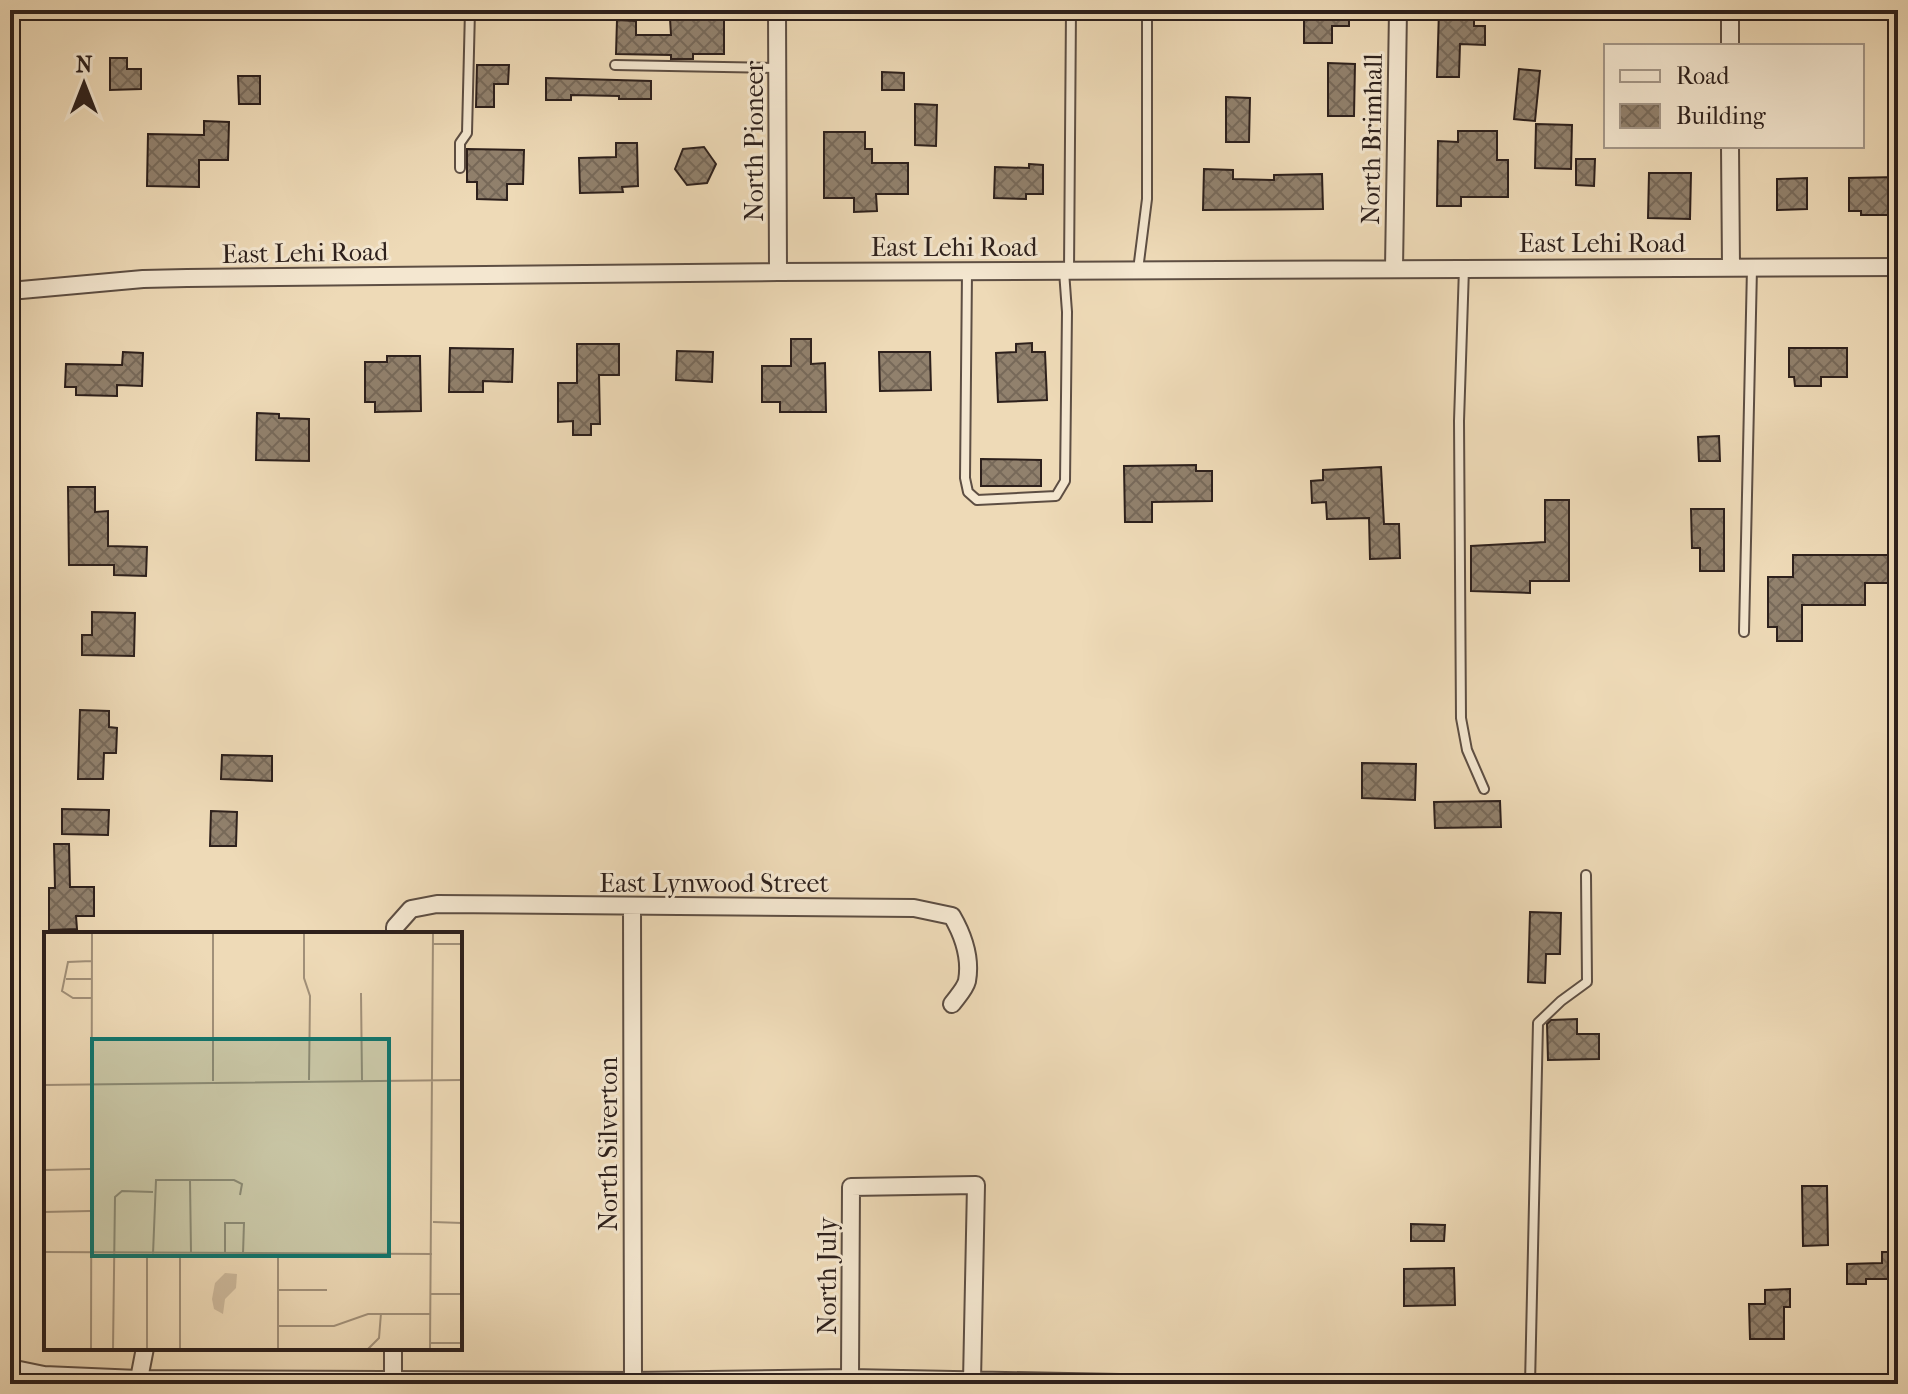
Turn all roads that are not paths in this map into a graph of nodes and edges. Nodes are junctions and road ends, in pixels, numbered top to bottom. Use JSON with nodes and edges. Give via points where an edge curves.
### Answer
{"nodes":[{"id":1,"x":470,"y":10,"type":"edge"},
{"id":2,"x":777,"y":10,"type":"edge"},
{"id":3,"x":1071,"y":10,"type":"edge"},
{"id":4,"x":1147,"y":10,"type":"edge"},
{"id":5,"x":1398,"y":10,"type":"edge"},
{"id":6,"x":1730,"y":10,"type":"edge"},
{"id":7,"x":1730,"y":44,"type":"edge"},
{"id":8,"x":615,"y":65,"type":"dead end"},
{"id":9,"x":778,"y":68,"type":"junction"},
{"id":10,"x":1730,"y":148,"type":"edge"},
{"id":11,"x":460,"y":168,"type":"dead end"},
{"id":12,"x":1731,"y":267,"type":"junction"},
{"id":13,"x":1752,"y":267,"type":"junction"},
{"id":14,"x":1898,"y":267,"type":"edge"},
{"id":15,"x":1394,"y":268,"type":"junction"},
{"id":16,"x":1464,"y":268,"type":"junction"},
{"id":17,"x":1067,"y":270,"type":"junction"},
{"id":18,"x":1138,"y":270,"type":"junction"},
{"id":19,"x":967,"y":271,"type":"junction"},
{"id":20,"x":778,"y":272,"type":"junction"},
{"id":21,"x":10,"y":291,"type":"edge"},
{"id":22,"x":1744,"y":632,"type":"dead end"},
{"id":23,"x":1484,"y":789,"type":"dead end"},
{"id":24,"x":1586,"y":875,"type":"dead end"},
{"id":25,"x":632,"y":906,"type":"junction"},
{"id":26,"x":395,"y":932,"type":"edge"},
{"id":27,"x":952,"y":1004,"type":"dead end"},
{"id":28,"x":145,"y":1350,"type":"edge"},
{"id":29,"x":393,"y":1350,"type":"edge"},
{"id":30,"x":10,"y":1368,"type":"edge"},
{"id":31,"x":850,"y":1378,"type":"junction"},
{"id":32,"x":393,"y":1381,"type":"junction"},
{"id":33,"x":633,"y":1381,"type":"junction"},
{"id":34,"x":972,"y":1381,"type":"junction"},
{"id":35,"x":138,"y":1382,"type":"edge"},
{"id":36,"x":352,"y":1382,"type":"edge"},
{"id":37,"x":566,"y":1382,"type":"edge"},
{"id":38,"x":696,"y":1382,"type":"edge"},
{"id":39,"x":1044,"y":1383,"type":"edge"},
{"id":40,"x":1172,"y":1384,"type":"edge"},
{"id":41,"x":1530,"y":1384,"type":"edge"}],
"edges":[{"from":1,"to":11,"type":"lane","via":[[467,133],[460,143]]},
{"from":2,"to":9,"type":"street","name":"North Pioneer"},
{"from":3,"to":17,"type":"lane"},
{"from":4,"to":18,"type":"lane","via":[[1147,199]]},
{"from":5,"to":15,"type":"street","name":"North Brimhall"},
{"from":6,"to":7,"type":"street"},
{"from":8,"to":9,"type":"lane"},
{"from":9,"to":20,"type":"street","name":"North Pioneer"},
{"from":10,"to":12,"type":"street"},
{"from":12,"to":13,"type":"street","name":"East Lehi Road"},
{"from":12,"to":16,"type":"street","name":"East Lehi Road"},
{"from":13,"to":14,"type":"street","name":"East Lehi Road"},
{"from":13,"to":22,"type":"lane"},
{"from":15,"to":16,"type":"street","name":"East Lehi Road"},
{"from":15,"to":18,"type":"street","name":"East Lehi Road"},
{"from":16,"to":23,"type":"lane","via":[[1461,718],[1467,750]]},
{"from":17,"to":18,"type":"street","name":"East Lehi Road"},
{"from":17,"to":19,"type":"street","name":"East Lehi Road"},
{"from":17,"to":19,"type":"lane","via":[[1065,481],[1056,496],[977,500],[968,492],[965,478]]},
{"from":19,"to":20,"type":"street","name":"East Lehi Road"},
{"from":20,"to":21,"type":"street","name":"East Lehi Road","via":[[143,279]]},
{"from":24,"to":41,"type":"lane","via":[[1587,982],[1538,1023]]},
{"from":25,"to":26,"type":"street","name":"East Lynwood Street","via":[[437,904],[411,909]]},
{"from":25,"to":27,"type":"street","name":"East Lynwood Street","via":[[914,908],[952,916],[963,935],[967,961],[967,984]]},
{"from":25,"to":33,"type":"street","name":"North Silverton"},
{"from":28,"to":35,"type":"street"},
{"from":29,"to":32,"type":"street"},
{"from":30,"to":35,"type":"street"},
{"from":31,"to":34,"type":"street"},
{"from":31,"to":34,"type":"street","name":"North July","via":[[851,1187],[976,1185]]},
{"from":31,"to":38,"type":"street"},
{"from":32,"to":36,"type":"street"},
{"from":32,"to":37,"type":"street"},
{"from":33,"to":37,"type":"street"},
{"from":33,"to":38,"type":"street"},
{"from":34,"to":39,"type":"street"},
{"from":35,"to":36,"type":"street"},
{"from":39,"to":40,"type":"street"}]}
